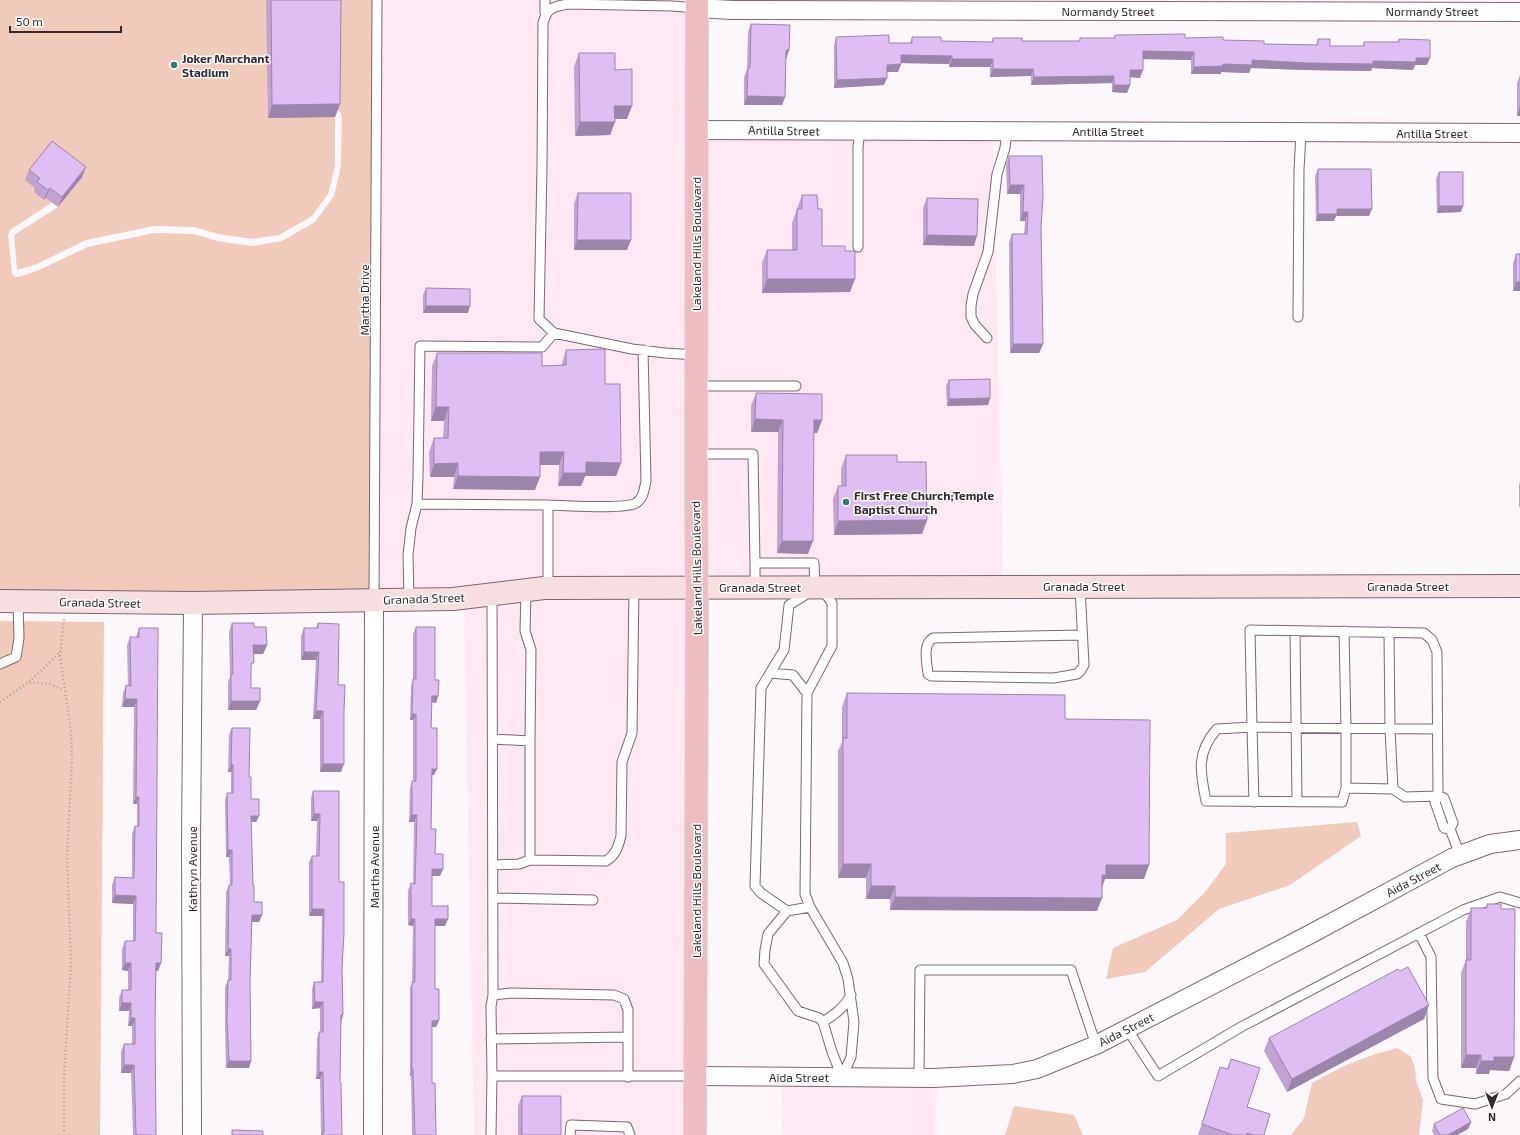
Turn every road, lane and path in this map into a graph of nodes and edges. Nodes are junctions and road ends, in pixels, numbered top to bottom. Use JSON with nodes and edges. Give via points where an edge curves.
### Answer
{"nodes":[{"id":1,"x":377,"y":0,"type":"edge"},
{"id":2,"x":545,"y":0,"type":"edge"},
{"id":3,"x":697,"y":4,"type":"edge"},
{"id":4,"x":807,"y":5,"type":"edge"},
{"id":5,"x":846,"y":5,"type":"edge"},
{"id":6,"x":1520,"y":12,"type":"edge"},
{"id":7,"x":545,"y":14,"type":"junction"},
{"id":8,"x":696,"y":130,"type":"junction"},
{"id":9,"x":860,"y":131,"type":"junction"},
{"id":10,"x":1007,"y":131,"type":"junction"},
{"id":11,"x":1301,"y":133,"type":"junction"},
{"id":12,"x":1520,"y":133,"type":"edge"},
{"id":13,"x":858,"y":247,"type":"dead end"},
{"id":14,"x":1298,"y":317,"type":"dead end"},
{"id":15,"x":554,"y":333,"type":"junction"},
{"id":16,"x":987,"y":338,"type":"dead end"},
{"id":17,"x":643,"y":350,"type":"junction"},
{"id":18,"x":696,"y":355,"type":"junction"},
{"id":19,"x":696,"y":386,"type":"junction"},
{"id":20,"x":796,"y":386,"type":"dead end"},
{"id":21,"x":696,"y":454,"type":"junction"},
{"id":22,"x":417,"y":504,"type":"junction"},
{"id":23,"x":548,"y":505,"type":"junction"},
{"id":24,"x":755,"y":563,"type":"junction"},
{"id":25,"x":817,"y":586,"type":"junction"},
{"id":26,"x":1080,"y":586,"type":"junction"},
{"id":27,"x":1520,"y":586,"type":"edge"},
{"id":28,"x":634,"y":587,"type":"junction"},
{"id":29,"x":697,"y":587,"type":"junction"},
{"id":30,"x":755,"y":587,"type":"junction"},
{"id":31,"x":548,"y":588,"type":"junction"},
{"id":32,"x":526,"y":589,"type":"junction"},
{"id":33,"x":492,"y":593,"type":"junction"},
{"id":34,"x":409,"y":599,"type":"junction"},
{"id":35,"x":374,"y":600,"type":"junction"},
{"id":36,"x":9,"y":601,"type":"edge"},
{"id":37,"x":193,"y":603,"type":"junction"},
{"id":38,"x":64,"y":619,"type":"dead end"},
{"id":39,"x":1295,"y":631,"type":"junction"},
{"id":40,"x":1344,"y":631,"type":"junction"},
{"id":41,"x":1389,"y":632,"type":"junction"},
{"id":42,"x":1082,"y":635,"type":"junction"},
{"id":43,"x":61,"y":651,"type":"junction"},
{"id":44,"x":0,"y":664,"type":"edge"},
{"id":45,"x":770,"y":673,"type":"junction"},
{"id":46,"x":29,"y":682,"type":"junction"},
{"id":47,"x":64,"y":690,"type":"junction"},
{"id":48,"x":807,"y":693,"type":"junction"},
{"id":49,"x":0,"y":702,"type":"edge"},
{"id":50,"x":1252,"y":727,"type":"junction"},
{"id":51,"x":1296,"y":728,"type":"junction"},
{"id":52,"x":1346,"y":728,"type":"junction"},
{"id":53,"x":1390,"y":729,"type":"junction"},
{"id":54,"x":1437,"y":729,"type":"junction"},
{"id":55,"x":493,"y":738,"type":"junction"},
{"id":56,"x":530,"y":741,"type":"junction"},
{"id":57,"x":1346,"y":788,"type":"junction"},
{"id":58,"x":1393,"y":789,"type":"junction"},
{"id":59,"x":1438,"y":796,"type":"junction"},
{"id":60,"x":1254,"y":802,"type":"junction"},
{"id":61,"x":1297,"y":802,"type":"junction"},
{"id":62,"x":1520,"y":840,"type":"edge"},
{"id":63,"x":1460,"y":855,"type":"junction"},
{"id":64,"x":530,"y":860,"type":"junction"},
{"id":65,"x":493,"y":865,"type":"junction"},
{"id":66,"x":494,"y":898,"type":"junction"},
{"id":67,"x":593,"y":900,"type":"dead end"},
{"id":68,"x":1520,"y":903,"type":"edge"},
{"id":69,"x":810,"y":907,"type":"junction"},
{"id":70,"x":787,"y":911,"type":"junction"},
{"id":71,"x":1419,"y":933,"type":"junction"},
{"id":72,"x":493,"y":995,"type":"junction"},
{"id":73,"x":851,"y":995,"type":"junction"},
{"id":74,"x":823,"y":1022,"type":"junction"},
{"id":75,"x":1127,"y":1029,"type":"junction"},
{"id":76,"x":628,"y":1037,"type":"junction"},
{"id":77,"x":491,"y":1039,"type":"junction"},
{"id":78,"x":1096,"y":1045,"type":"junction"},
{"id":79,"x":492,"y":1076,"type":"junction"},
{"id":80,"x":696,"y":1076,"type":"junction"},
{"id":81,"x":628,"y":1077,"type":"junction"},
{"id":82,"x":842,"y":1077,"type":"junction"},
{"id":83,"x":919,"y":1078,"type":"junction"},
{"id":84,"x":1520,"y":1081,"type":"edge"},
{"id":85,"x":64,"y":1135,"type":"edge"},
{"id":86,"x":192,"y":1135,"type":"edge"},
{"id":87,"x":373,"y":1135,"type":"edge"},
{"id":88,"x":491,"y":1135,"type":"edge"},
{"id":89,"x":570,"y":1135,"type":"edge"},
{"id":90,"x":630,"y":1135,"type":"edge"},
{"id":91,"x":695,"y":1135,"type":"edge"}],
"edges":[{"from":1,"to":35,"type":"lane","name":"Martha Drive"},
{"from":2,"to":7,"type":"lane"},
{"from":3,"to":4,"type":"street","name":"Normandy Street","via":[[732,10]]},
{"from":3,"to":7,"type":"lane","via":[[567,4],[555,6]]},
{"from":3,"to":8,"type":"main road","name":"Lakeland Hills Boulevard"},
{"from":4,"to":5,"type":"street","name":"Normandy Street"},
{"from":5,"to":6,"type":"street","name":"Normandy Street"},
{"from":7,"to":15,"type":"lane","via":[[539,319]]},
{"from":8,"to":9,"type":"street","name":"Antilla Street"},
{"from":8,"to":18,"type":"main road","name":"Lakeland Hills Boulevard"},
{"from":9,"to":10,"type":"street","name":"Antilla Street"},
{"from":9,"to":13,"type":"lane"},
{"from":10,"to":11,"type":"street","name":"Antilla Street"},
{"from":10,"to":16,"type":"lane","via":[[997,174],[988,252],[971,306],[971,317]]},
{"from":11,"to":12,"type":"street","name":"Antilla Street"},
{"from":11,"to":14,"type":"lane"},
{"from":15,"to":17,"type":"lane"},
{"from":15,"to":22,"type":"lane","via":[[542,347],[420,346]]},
{"from":17,"to":18,"type":"lane"},
{"from":17,"to":23,"type":"lane","via":[[646,480],[643,495],[636,502],[623,506]]},
{"from":18,"to":19,"type":"main road","name":"Lakeland Hills Boulevard"},
{"from":19,"to":20,"type":"lane"},
{"from":19,"to":21,"type":"main road","name":"Lakeland Hills Boulevard"},
{"from":21,"to":24,"type":"lane","via":[[753,454]]},
{"from":21,"to":29,"type":"main road","name":"Lakeland Hills Boulevard"},
{"from":22,"to":23,"type":"lane"},
{"from":22,"to":34,"type":"lane","via":[[408,555]]},
{"from":23,"to":31,"type":"lane"},
{"from":24,"to":25,"type":"lane","via":[[814,563]]},
{"from":24,"to":30,"type":"lane"},
{"from":25,"to":26,"type":"street","name":"Granada Street"},
{"from":25,"to":30,"type":"street","name":"Granada Street"},
{"from":25,"to":45,"type":"lane","via":[[789,605],[784,650]]},
{"from":25,"to":48,"type":"lane","via":[[832,603],[832,646]]},
{"from":26,"to":27,"type":"street","name":"Granada Street"},
{"from":26,"to":42,"type":"lane"},
{"from":28,"to":29,"type":"street","name":"Granada Street"},
{"from":28,"to":31,"type":"street","name":"Granada Street"},
{"from":28,"to":64,"type":"lane","via":[[632,733],[622,762],[621,836],[617,849],[606,861]]},
{"from":29,"to":30,"type":"street","name":"Granada Street"},
{"from":29,"to":80,"type":"main road","name":"Lakeland Hills Boulevard"},
{"from":31,"to":32,"type":"street","name":"Granada Street"},
{"from":32,"to":33,"type":"street","name":"Granada Street"},
{"from":32,"to":56,"type":"lane","via":[[525,631],[531,650]]},
{"from":33,"to":34,"type":"street","name":"Granada Street","via":[[453,599]]},
{"from":33,"to":55,"type":"lane"},
{"from":34,"to":35,"type":"street","name":"Granada Street"},
{"from":35,"to":37,"type":"street","name":"Granada Street"},
{"from":35,"to":87,"type":"street","name":"Martha Avenue"},
{"from":36,"to":37,"type":"street","name":"Granada Street"},
{"from":36,"to":44,"type":"lane","via":[[19,638],[16,657]]},
{"from":37,"to":86,"type":"street","name":"Kathryn Avenue"},
{"from":38,"to":43,"type":"path"},
{"from":39,"to":40,"type":"lane"},
{"from":39,"to":50,"type":"lane","via":[[1250,630]]},
{"from":39,"to":51,"type":"lane"},
{"from":40,"to":41,"type":"lane"},
{"from":40,"to":52,"type":"lane"},
{"from":41,"to":53,"type":"lane"},
{"from":41,"to":54,"type":"lane","via":[[1424,633],[1432,640],[1437,652]]},
{"from":42,"to":42,"type":"lane","via":[[1084,664],[1077,674],[1054,678],[928,674],[926,646],[933,638]]},
{"from":43,"to":46,"type":"path"},
{"from":43,"to":47,"type":"path"},
{"from":45,"to":48,"type":"lane","via":[[793,675]]},
{"from":45,"to":70,"type":"lane","via":[[761,688],[755,886],[760,894]]},
{"from":46,"to":47,"type":"path","via":[[50,684]]},
{"from":46,"to":49,"type":"path"},
{"from":47,"to":85,"type":"path","via":[[71,732],[72,760],[67,858],[70,963]]},
{"from":48,"to":69,"type":"lane","via":[[805,894]]},
{"from":50,"to":51,"type":"lane"},
{"from":50,"to":60,"type":"lane"},
{"from":50,"to":60,"type":"lane","via":[[1217,729],[1209,738],[1201,755],[1206,801]]},
{"from":51,"to":52,"type":"lane"},
{"from":51,"to":61,"type":"lane"},
{"from":52,"to":53,"type":"lane"},
{"from":52,"to":57,"type":"lane"},
{"from":53,"to":54,"type":"lane"},
{"from":53,"to":58,"type":"lane"},
{"from":54,"to":59,"type":"lane"},
{"from":55,"to":56,"type":"lane"},
{"from":55,"to":65,"type":"lane"},
{"from":56,"to":64,"type":"lane"},
{"from":57,"to":58,"type":"lane"},
{"from":57,"to":61,"type":"lane","via":[[1342,802]]},
{"from":58,"to":59,"type":"lane","via":[[1405,797]]},
{"from":59,"to":63,"type":"lane","via":[[1444,798],[1453,823],[1450,829]]},
{"from":60,"to":61,"type":"lane"},
{"from":62,"to":63,"type":"street","name":"Aida Street","via":[[1490,844]]},
{"from":63,"to":75,"type":"street","name":"Aida Street"},
{"from":64,"to":65,"type":"lane","via":[[519,864]]},
{"from":65,"to":66,"type":"lane"},
{"from":66,"to":67,"type":"lane"},
{"from":66,"to":72,"type":"lane"},
{"from":68,"to":71,"type":"lane","via":[[1500,897],[1463,910]]},
{"from":69,"to":70,"type":"lane"},
{"from":69,"to":73,"type":"lane","via":[[843,963]]},
{"from":70,"to":74,"type":"lane","via":[[768,934],[764,964],[798,1011],[819,1018]]},
{"from":71,"to":75,"type":"lane","via":[[1241,1027],[1158,1076]]},
{"from":71,"to":84,"type":"lane","via":[[1431,957],[1433,1078],[1441,1099],[1475,1104],[1506,1094]]},
{"from":72,"to":76,"type":"lane","via":[[614,995],[624,999],[628,1010]]},
{"from":72,"to":77,"type":"lane"},
{"from":73,"to":74,"type":"lane","via":[[839,1011]]},
{"from":73,"to":82,"type":"lane","via":[[853,1043],[851,1057]]},
{"from":74,"to":82,"type":"lane"},
{"from":75,"to":78,"type":"street","name":"Aida Street"},
{"from":76,"to":77,"type":"lane"},
{"from":76,"to":81,"type":"lane"},
{"from":77,"to":79,"type":"lane"},
{"from":78,"to":83,"type":"street","name":"Aida Street","via":[[1037,1069],[1013,1074]]},
{"from":78,"to":83,"type":"lane","via":[[1071,970],[920,970]]},
{"from":79,"to":81,"type":"lane"},
{"from":79,"to":88,"type":"lane"},
{"from":80,"to":81,"type":"lane"},
{"from":80,"to":82,"type":"street","name":"Aida Street"},
{"from":80,"to":91,"type":"main road","name":"Lakeland Hills Boulevard"},
{"from":82,"to":83,"type":"street","name":"Aida Street"},
{"from":89,"to":90,"type":"lane","via":[[571,1125],[627,1127]]}]}
